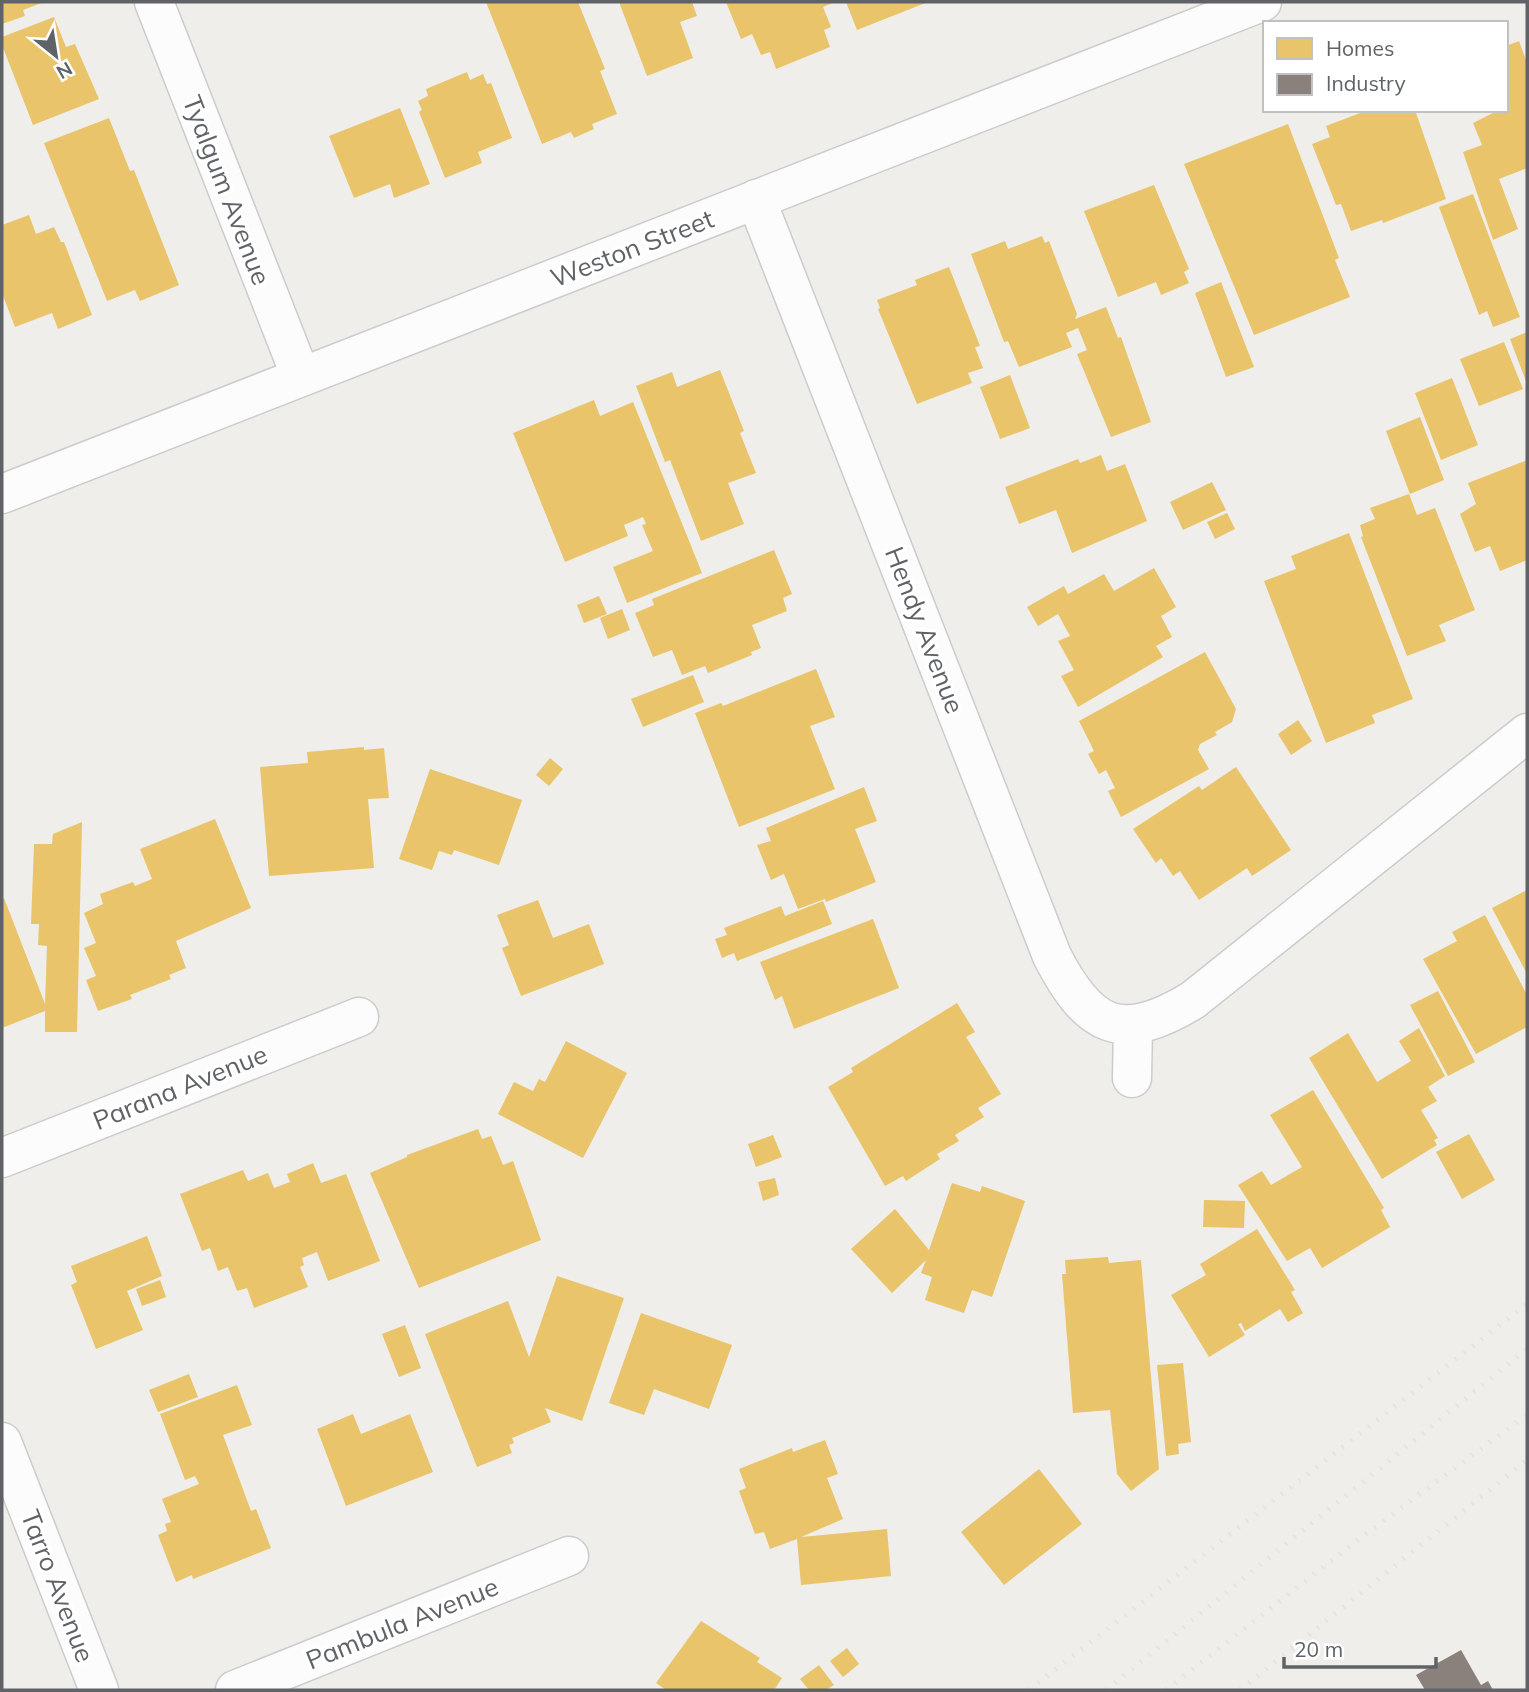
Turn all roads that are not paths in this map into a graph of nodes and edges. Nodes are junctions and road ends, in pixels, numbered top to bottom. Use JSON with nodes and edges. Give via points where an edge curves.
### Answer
{"nodes":[{"id":1,"x":154,"y":2,"type":"edge"},
{"id":2,"x":1262,"y":2,"type":"edge"},
{"id":3,"x":756,"y":199,"type":"junction"},
{"id":4,"x":301,"y":377,"type":"junction"},
{"id":5,"x":2,"y":494,"type":"edge"},
{"id":6,"x":1527,"y":733,"type":"edge"},
{"id":7,"x":359,"y":1017,"type":"dead end"},
{"id":8,"x":1133,"y":1026,"type":"junction"},
{"id":9,"x":1132,"y":1078,"type":"dead end"},
{"id":10,"x":2,"y":1158,"type":"edge"},
{"id":11,"x":2,"y":1442,"type":"edge"},
{"id":12,"x":569,"y":1556,"type":"dead end"},
{"id":13,"x":99,"y":1690,"type":"edge"},
{"id":14,"x":235,"y":1690,"type":"edge"}],
"edges":[{"from":1,"to":4,"type":"street","name":"Tyalgum Avenue"},
{"from":2,"to":3,"type":"street","name":"Weston Street"},
{"from":3,"to":4,"type":"street","name":"Weston Street"},
{"from":3,"to":8,"type":"street","name":"Hendy Avenue","via":[[1052,956],[1066,984],[1086,1008],[1109,1021]]},
{"from":4,"to":5,"type":"street","name":"Weston Street"},
{"from":6,"to":8,"type":"street","via":[[1193,1000],[1147,1024]]},
{"from":7,"to":10,"type":"street","name":"Parana Avenue"},
{"from":8,"to":9,"type":"street"},
{"from":11,"to":13,"type":"street","name":"Tarro Avenue"},
{"from":12,"to":14,"type":"street","name":"Pambula Avenue"}]}
